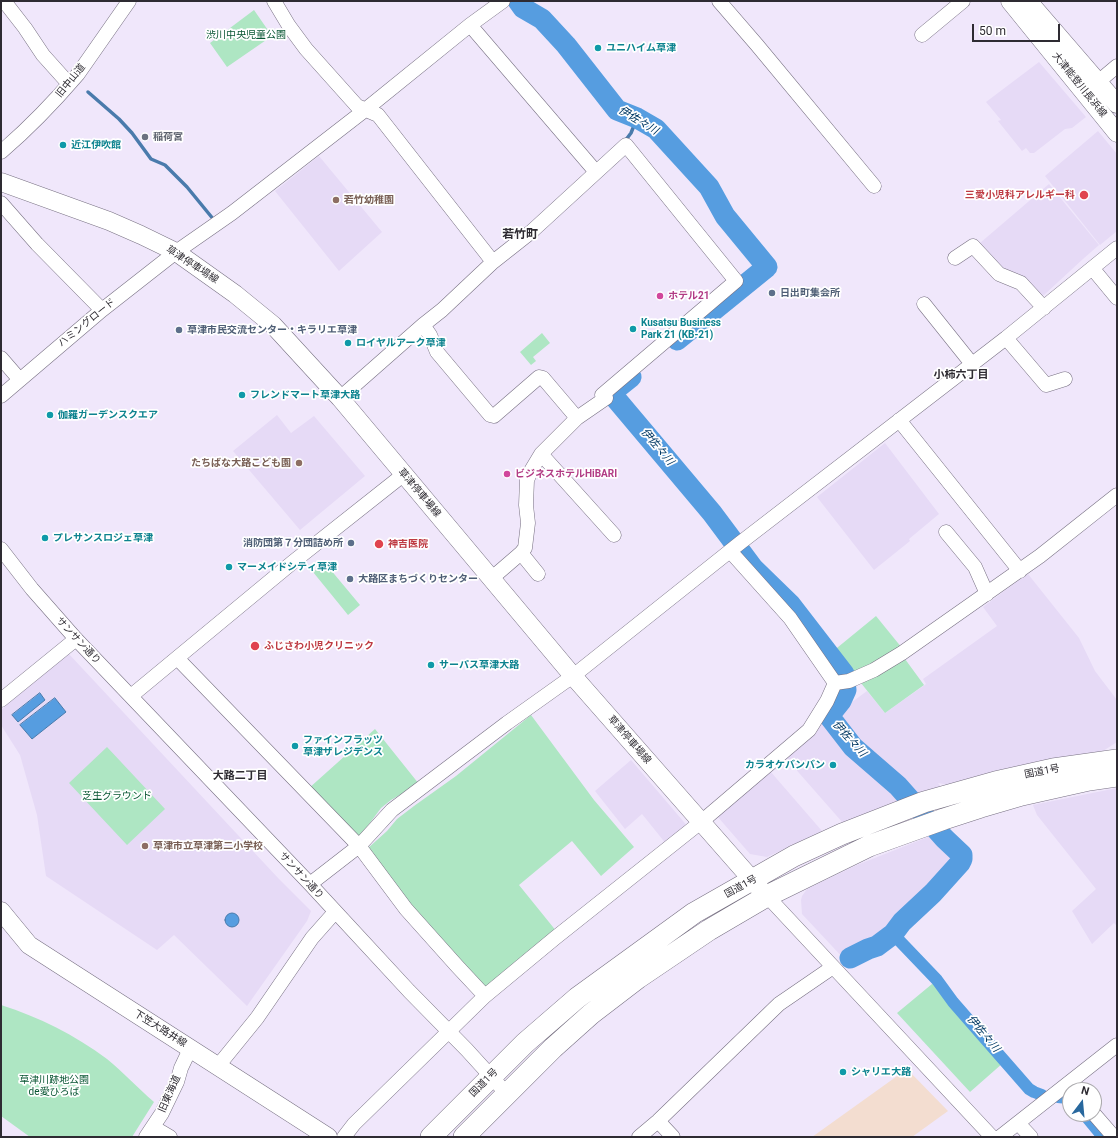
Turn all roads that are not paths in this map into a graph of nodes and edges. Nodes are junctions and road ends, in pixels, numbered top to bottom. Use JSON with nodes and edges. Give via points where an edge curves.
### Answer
{"nodes":[{"id":1,"x":4,"y":1,"type":"edge"},
{"id":2,"x":129,"y":1,"type":"edge"},
{"id":3,"x":274,"y":1,"type":"edge"},
{"id":4,"x":503,"y":1,"type":"edge"},
{"id":5,"x":719,"y":1,"type":"edge"},
{"id":6,"x":963,"y":1,"type":"edge"},
{"id":7,"x":1010,"y":1,"type":"edge"},
{"id":8,"x":1028,"y":1,"type":"edge"},
{"id":9,"x":470,"y":25,"type":"junction"},
{"id":10,"x":922,"y":35,"type":"dead end"},
{"id":11,"x":1117,"y":66,"type":"edge"},
{"id":12,"x":1098,"y":82,"type":"junction"},
{"id":13,"x":70,"y":84,"type":"junction"},
{"id":14,"x":1117,"y":104,"type":"edge"},
{"id":15,"x":365,"y":110,"type":"junction"},
{"id":16,"x":1117,"y":133,"type":"edge"},
{"id":17,"x":1,"y":152,"type":"edge"},
{"id":18,"x":596,"y":172,"type":"junction"},
{"id":19,"x":1,"y":182,"type":"edge"},
{"id":20,"x":874,"y":186,"type":"dead end"},
{"id":21,"x":1,"y":202,"type":"edge"},
{"id":22,"x":1117,"y":248,"type":"edge"},
{"id":23,"x":176,"y":252,"type":"junction"},
{"id":24,"x":955,"y":258,"type":"dead end"},
{"id":25,"x":493,"y":262,"type":"junction"},
{"id":26,"x":1092,"y":268,"type":"junction"},
{"id":27,"x":1117,"y":298,"type":"edge"},
{"id":28,"x":924,"y":304,"type":"dead end"},
{"id":29,"x":1044,"y":308,"type":"junction"},
{"id":30,"x":102,"y":310,"type":"junction"},
{"id":31,"x":423,"y":325,"type":"junction"},
{"id":32,"x":1006,"y":338,"type":"junction"},
{"id":33,"x":1,"y":358,"type":"edge"},
{"id":34,"x":972,"y":364,"type":"junction"},
{"id":35,"x":1065,"y":379,"type":"dead end"},
{"id":36,"x":20,"y":380,"type":"junction"},
{"id":37,"x":1,"y":396,"type":"edge"},
{"id":38,"x":340,"y":398,"type":"junction"},
{"id":39,"x":577,"y":418,"type":"junction"},
{"id":40,"x":899,"y":420,"type":"junction"},
{"id":41,"x":541,"y":454,"type":"junction"},
{"id":42,"x":403,"y":474,"type":"junction"},
{"id":43,"x":1117,"y":494,"type":"edge"},
{"id":44,"x":946,"y":532,"type":"dead end"},
{"id":45,"x":614,"y":535,"type":"dead end"},
{"id":46,"x":734,"y":547,"type":"junction"},
{"id":47,"x":1,"y":549,"type":"edge"},
{"id":48,"x":521,"y":553,"type":"junction"},
{"id":49,"x":1020,"y":571,"type":"junction"},
{"id":50,"x":538,"y":574,"type":"dead end"},
{"id":51,"x":492,"y":578,"type":"junction"},
{"id":52,"x":987,"y":594,"type":"junction"},
{"id":53,"x":76,"y":639,"type":"junction"},
{"id":54,"x":177,"y":658,"type":"junction"},
{"id":55,"x":573,"y":676,"type":"junction"},
{"id":56,"x":840,"y":682,"type":"junction"},
{"id":57,"x":131,"y":696,"type":"junction"},
{"id":58,"x":1,"y":700,"type":"edge"},
{"id":59,"x":1117,"y":760,"type":"edge"},
{"id":60,"x":1117,"y":776,"type":"edge"},
{"id":61,"x":700,"y":822,"type":"junction"},
{"id":62,"x":359,"y":846,"type":"junction"},
{"id":63,"x":752,"y":881,"type":"junction"},
{"id":64,"x":310,"y":884,"type":"junction"},
{"id":65,"x":767,"y":896,"type":"junction"},
{"id":66,"x":1,"y":911,"type":"edge"},
{"id":67,"x":335,"y":912,"type":"junction"},
{"id":68,"x":833,"y":967,"type":"junction"},
{"id":69,"x":485,"y":996,"type":"junction"},
{"id":70,"x":449,"y":1032,"type":"junction"},
{"id":71,"x":1117,"y":1045,"type":"edge"},
{"id":72,"x":190,"y":1048,"type":"junction"},
{"id":73,"x":218,"y":1066,"type":"junction"},
{"id":74,"x":491,"y":1077,"type":"junction"},
{"id":75,"x":1076,"y":1082,"type":"edge"},
{"id":76,"x":1062,"y":1093,"type":"edge"},
{"id":77,"x":507,"y":1094,"type":"junction"},
{"id":78,"x":658,"y":1121,"type":"junction"},
{"id":79,"x":1101,"y":1122,"type":"edge"},
{"id":80,"x":1018,"y":1123,"type":"junction"},
{"id":81,"x":149,"y":1132,"type":"edge"},
{"id":82,"x":170,"y":1137,"type":"edge"},
{"id":83,"x":328,"y":1137,"type":"edge"},
{"id":84,"x":344,"y":1137,"type":"edge"},
{"id":85,"x":430,"y":1137,"type":"edge"},
{"id":86,"x":464,"y":1137,"type":"edge"},
{"id":87,"x":639,"y":1137,"type":"edge"},
{"id":88,"x":673,"y":1137,"type":"edge"},
{"id":89,"x":992,"y":1137,"type":"edge"},
{"id":90,"x":1000,"y":1137,"type":"edge"},
{"id":91,"x":1031,"y":1137,"type":"edge"},
{"id":92,"x":1114,"y":1137,"type":"edge"}],
"edges":[{"from":1,"to":13,"type":"street","via":[[43,55]]},
{"from":2,"to":13,"type":"street","name":"旧中山道"},
{"from":3,"to":15,"type":"street","via":[[306,49],[357,106]]},
{"from":4,"to":9,"type":"street","name":"ハミングロード"},
{"from":5,"to":20,"type":"street"},
{"from":6,"to":10,"type":"street"},
{"from":7,"to":16,"type":"main road","name":"大津能登川長浜線"},
{"from":8,"to":12,"type":"main road","name":"大津能登川長浜線"},
{"from":9,"to":15,"type":"street","name":"ハミングロード"},
{"from":9,"to":18,"type":"street"},
{"from":11,"to":12,"type":"street"},
{"from":12,"to":14,"type":"main road","name":"大津能登川長浜線"},
{"from":13,"to":17,"type":"street","name":"旧中山道"},
{"from":15,"to":23,"type":"street","name":"ハミングロード","via":[[232,213]]},
{"from":15,"to":25,"type":"street","via":[[378,114]]},
{"from":18,"to":25,"type":"street","via":[[531,232]]},
{"from":18,"to":39,"type":"street","via":[[626,145],[736,281],[602,395],[606,398]]},
{"from":19,"to":23,"type":"main road","name":"草津停車場線","via":[[109,221]]},
{"from":21,"to":30,"type":"street","via":[[37,244]]},
{"from":22,"to":26,"type":"street"},
{"from":23,"to":30,"type":"street","name":"ハミングロード"},
{"from":23,"to":38,"type":"main road","name":"草津停車場線","via":[[273,325]]},
{"from":24,"to":29,"type":"street","via":[[973,246],[999,274],[1021,283]]},
{"from":25,"to":31,"type":"street"},
{"from":26,"to":27,"type":"street"},
{"from":26,"to":29,"type":"street"},
{"from":28,"to":34,"type":"street"},
{"from":29,"to":32,"type":"street"},
{"from":30,"to":36,"type":"street","name":"ハミングロード"},
{"from":31,"to":38,"type":"street"},
{"from":31,"to":39,"type":"street","via":[[436,352],[490,415],[494,416],[539,377],[543,378]]},
{"from":32,"to":34,"type":"street"},
{"from":32,"to":35,"type":"street","via":[[1046,385]]},
{"from":33,"to":36,"type":"street"},
{"from":34,"to":40,"type":"street"},
{"from":36,"to":37,"type":"street","name":"ハミングロード"},
{"from":38,"to":42,"type":"main road","name":"草津停車場線"},
{"from":39,"to":41,"type":"street"},
{"from":40,"to":46,"type":"street"},
{"from":40,"to":49,"type":"street"},
{"from":41,"to":45,"type":"street"},
{"from":41,"to":48,"type":"street","via":[[527,480],[528,523],[525,548]]},
{"from":42,"to":51,"type":"main road","name":"草津停車場線"},
{"from":42,"to":54,"type":"street"},
{"from":43,"to":49,"type":"street"},
{"from":44,"to":52,"type":"street","via":[[975,567]]},
{"from":46,"to":55,"type":"street"},
{"from":46,"to":56,"type":"street"},
{"from":47,"to":53,"type":"street","name":"サンサン通り"},
{"from":48,"to":50,"type":"street"},
{"from":48,"to":51,"type":"street"},
{"from":49,"to":52,"type":"street"},
{"from":51,"to":55,"type":"main road","name":"草津停車場線"},
{"from":52,"to":56,"type":"street","via":[[874,670]]},
{"from":53,"to":57,"type":"street","name":"サンサン通り"},
{"from":53,"to":58,"type":"street"},
{"from":54,"to":57,"type":"street"},
{"from":54,"to":62,"type":"street"},
{"from":55,"to":61,"type":"main road","name":"草津停車場線"},
{"from":55,"to":62,"type":"street","via":[[392,810]]},
{"from":56,"to":61,"type":"street","via":[[809,730]]},
{"from":57,"to":64,"type":"street","name":"サンサン通り"},
{"from":59,"to":63,"type":"highway","name":"国道1号","via":[[1053,769],[995,782],[917,805],[794,856]]},
{"from":60,"to":65,"type":"highway","name":"国道1号","via":[[1022,795],[981,807],[869,846]]},
{"from":61,"to":63,"type":"main road","name":"草津停車場線"},
{"from":61,"to":69,"type":"street"},
{"from":62,"to":64,"type":"street"},
{"from":62,"to":69,"type":"street","via":[[406,909]]},
{"from":63,"to":65,"type":"main road","name":"草津停車場線"},
{"from":63,"to":74,"type":"highway","name":"国道1号","via":[[694,913],[589,989]]},
{"from":64,"to":67,"type":"street","name":"サンサン通り"},
{"from":65,"to":68,"type":"street"},
{"from":65,"to":77,"type":"highway","name":"国道1号","via":[[709,930],[590,1014]]},
{"from":66,"to":72,"type":"main road","name":"下笠大路井線","via":[[29,945]]},
{"from":67,"to":70,"type":"street","name":"サンサン通り"},
{"from":67,"to":73,"type":"street","via":[[312,938],[257,1018]]},
{"from":68,"to":78,"type":"street","via":[[779,1004]]},
{"from":68,"to":89,"type":"street"},
{"from":69,"to":70,"type":"street"},
{"from":70,"to":74,"type":"street","name":"サンサン通り"},
{"from":70,"to":84,"type":"street","via":[[354,1124]]},
{"from":71,"to":75,"type":"street"},
{"from":72,"to":73,"type":"main road","name":"下笠大路井線"},
{"from":72,"to":81,"type":"street","name":"旧東海道","via":[[162,1113]]},
{"from":73,"to":83,"type":"main road","name":"下笠大路井線"},
{"from":74,"to":77,"type":"street","name":"サンサン通り"},
{"from":74,"to":85,"type":"highway","name":"国道1号"},
{"from":76,"to":80,"type":"street"},
{"from":77,"to":86,"type":"highway","name":"国道1号"},
{"from":78,"to":87,"type":"street"},
{"from":78,"to":88,"type":"street"},
{"from":79,"to":92,"type":"street"},
{"from":80,"to":90,"type":"street"},
{"from":80,"to":91,"type":"street"},
{"from":81,"to":82,"type":"street"}]}
